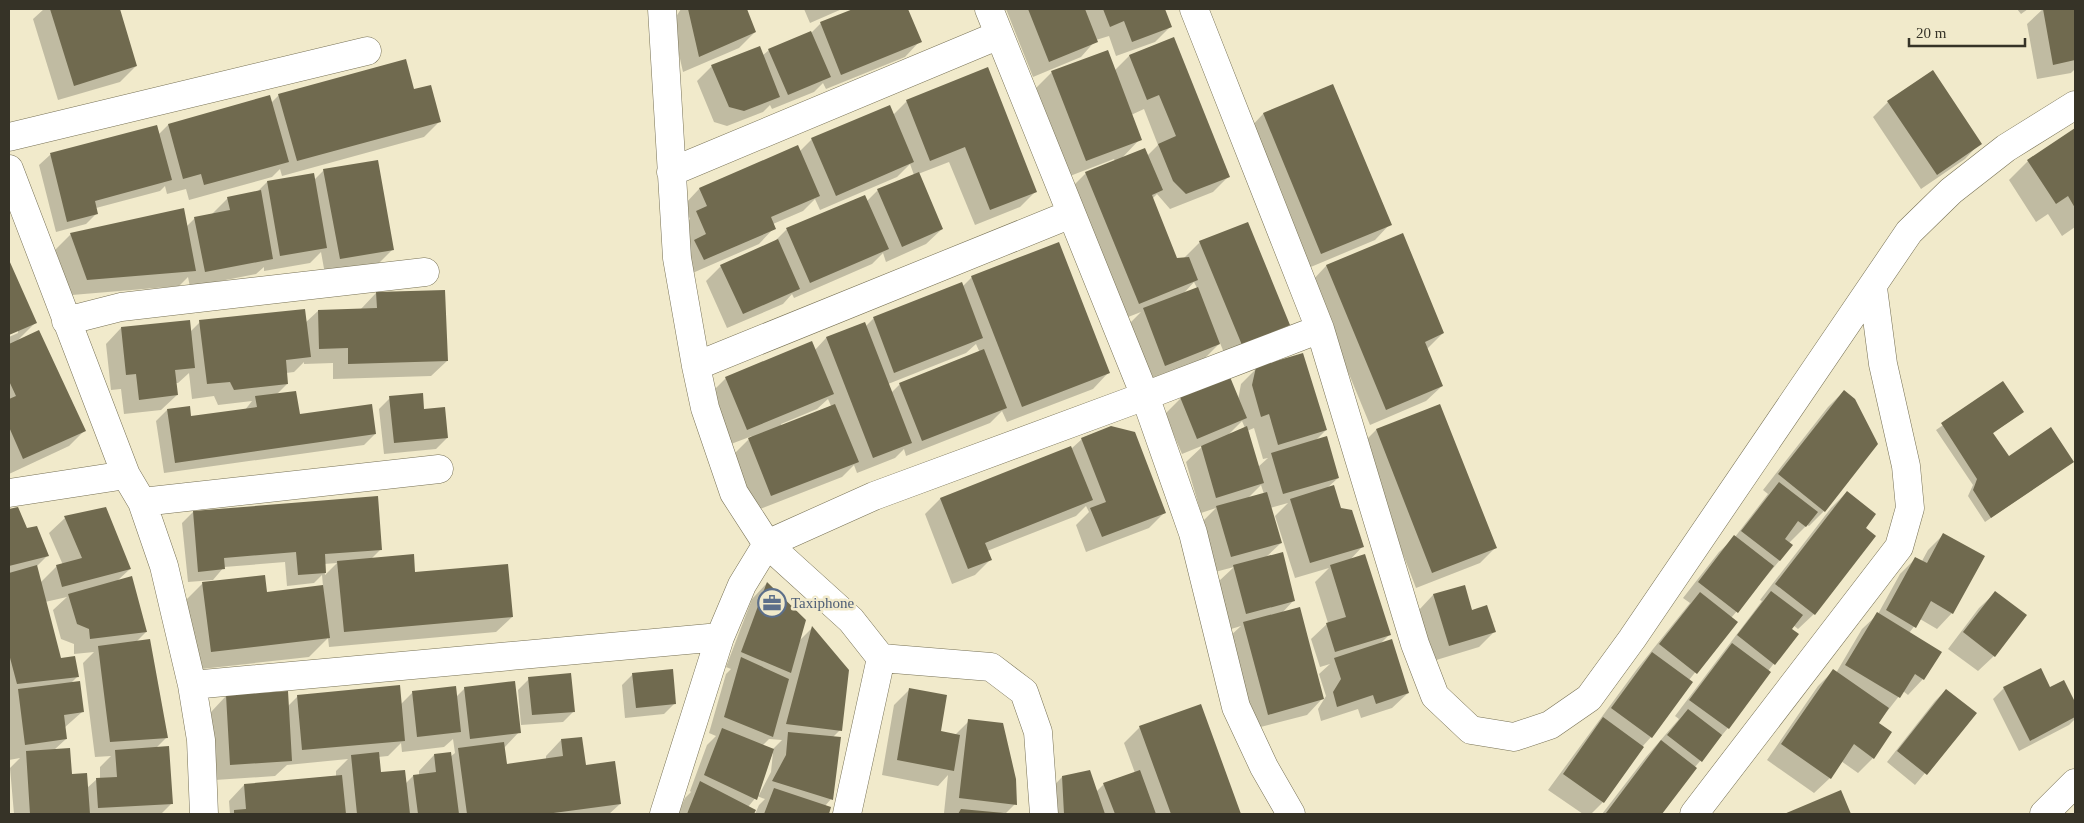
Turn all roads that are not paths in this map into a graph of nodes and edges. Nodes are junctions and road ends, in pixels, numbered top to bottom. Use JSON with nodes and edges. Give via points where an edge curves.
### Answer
{"nodes":[{"id":1,"x":662,"y":9,"type":"edge"},
{"id":2,"x":989,"y":9,"type":"edge"},
{"id":3,"x":1194,"y":9,"type":"edge"},
{"id":4,"x":1000,"y":35,"type":"junction"},
{"id":5,"x":367,"y":51,"type":"dead end"},
{"id":6,"x":2075,"y":105,"type":"edge"},
{"id":7,"x":9,"y":137,"type":"edge"},
{"id":8,"x":9,"y":169,"type":"edge"},
{"id":9,"x":671,"y":172,"type":"junction"},
{"id":10,"x":1071,"y":214,"type":"junction"},
{"id":11,"x":425,"y":272,"type":"dead end"},
{"id":12,"x":1873,"y":288,"type":"junction"},
{"id":13,"x":66,"y":321,"type":"junction"},
{"id":14,"x":1320,"y":329,"type":"junction"},
{"id":15,"x":696,"y":366,"type":"junction"},
{"id":16,"x":1145,"y":396,"type":"junction"},
{"id":17,"x":439,"y":468,"type":"dead end"},
{"id":18,"x":126,"y":475,"type":"junction"},
{"id":19,"x":9,"y":492,"type":"edge"},
{"id":20,"x":142,"y":502,"type":"junction"},
{"id":21,"x":767,"y":544,"type":"junction"},
{"id":22,"x":720,"y":637,"type":"junction"},
{"id":23,"x":881,"y":658,"type":"junction"},
{"id":24,"x":192,"y":684,"type":"junction"},
{"id":25,"x":2075,"y":783,"type":"edge"},
{"id":26,"x":204,"y":814,"type":"edge"},
{"id":27,"x":664,"y":814,"type":"edge"},
{"id":28,"x":847,"y":814,"type":"edge"},
{"id":29,"x":1044,"y":814,"type":"edge"},
{"id":30,"x":1291,"y":814,"type":"edge"},
{"id":31,"x":1694,"y":814,"type":"edge"},
{"id":32,"x":2044,"y":814,"type":"edge"}],
"edges":[{"from":1,"to":9,"type":"street"},
{"from":2,"to":4,"type":"street"},
{"from":3,"to":14,"type":"street"},
{"from":4,"to":9,"type":"street"},
{"from":4,"to":10,"type":"street"},
{"from":5,"to":7,"type":"street"},
{"from":6,"to":12,"type":"street","via":[[2006,148],[1951,191],[1909,232]]},
{"from":8,"to":13,"type":"street"},
{"from":9,"to":15,"type":"street","via":[[677,258]]},
{"from":10,"to":15,"type":"street"},
{"from":10,"to":16,"type":"street"},
{"from":11,"to":13,"type":"street","via":[[121,307]]},
{"from":12,"to":14,"type":"street","via":[[1589,698],[1550,725],[1514,737],[1471,730],[1436,696],[1415,644]]},
{"from":12,"to":31,"type":"street","via":[[1883,364],[1906,466],[1910,508],[1899,547]]},
{"from":13,"to":18,"type":"street"},
{"from":14,"to":16,"type":"street"},
{"from":15,"to":21,"type":"street","via":[[705,408],[734,493]]},
{"from":16,"to":21,"type":"street","via":[[874,496]]},
{"from":16,"to":30,"type":"street","via":[[1193,533],[1236,708]]},
{"from":17,"to":20,"type":"street"},
{"from":18,"to":19,"type":"street"},
{"from":18,"to":20,"type":"street"},
{"from":20,"to":24,"type":"street","via":[[164,566]]},
{"from":21,"to":22,"type":"street","via":[[742,585]]},
{"from":21,"to":23,"type":"street","via":[[851,620]]},
{"from":22,"to":24,"type":"street"},
{"from":22,"to":27,"type":"street"},
{"from":23,"to":28,"type":"street"},
{"from":23,"to":29,"type":"street","via":[[991,667],[1024,692],[1038,732]]},
{"from":24,"to":26,"type":"street","via":[[201,740]]},
{"from":25,"to":32,"type":"street"}]}
